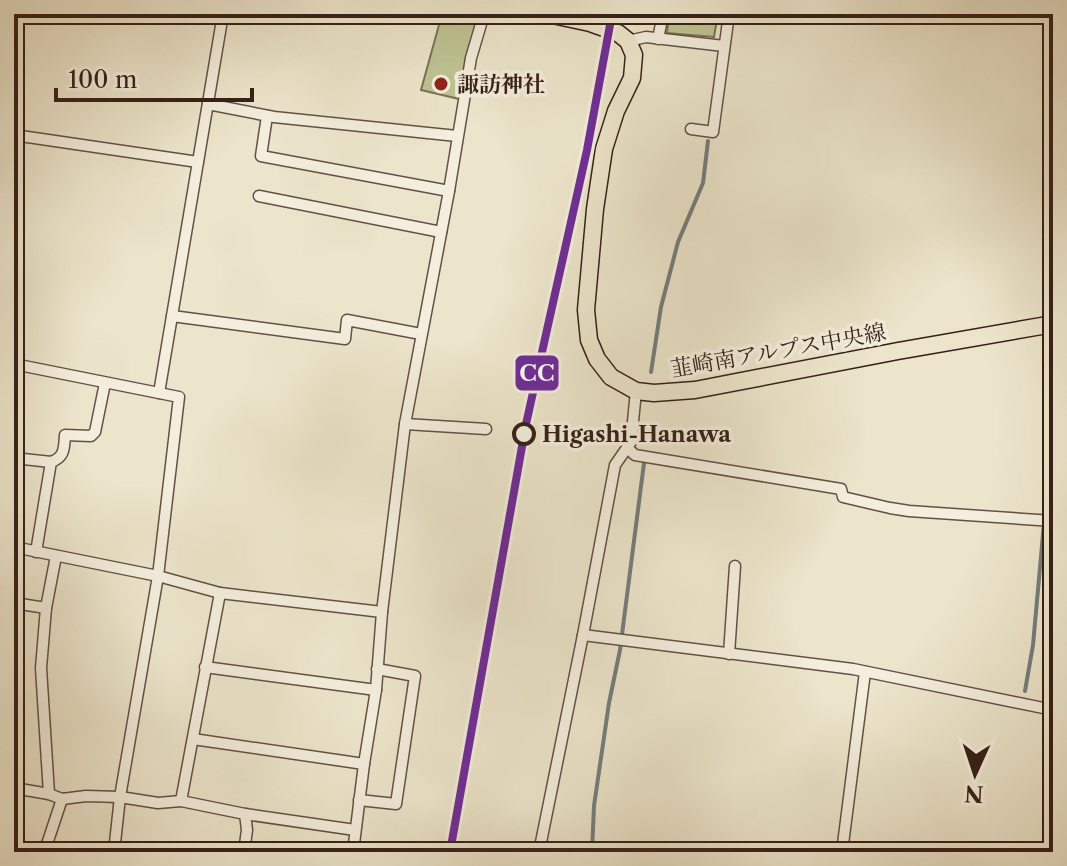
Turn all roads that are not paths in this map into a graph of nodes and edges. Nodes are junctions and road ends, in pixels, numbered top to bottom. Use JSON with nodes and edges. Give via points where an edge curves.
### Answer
{"nodes":[{"id":1,"x":223,"y":14,"type":"edge"},
{"id":2,"x":484,"y":14,"type":"edge"},
{"id":3,"x":548,"y":14,"type":"edge"},
{"id":4,"x":663,"y":14,"type":"edge"},
{"id":5,"x":729,"y":14,"type":"edge"},
{"id":6,"x":658,"y":39,"type":"junction"},
{"id":7,"x":628,"y":41,"type":"junction"},
{"id":8,"x":724,"y":46,"type":"junction"},
{"id":9,"x":208,"y":104,"type":"junction"},
{"id":10,"x":267,"y":116,"type":"junction"},
{"id":11,"x":691,"y":129,"type":"dead end"},
{"id":12,"x":14,"y":135,"type":"edge"},
{"id":13,"x":457,"y":136,"type":"junction"},
{"id":14,"x":198,"y":162,"type":"junction"},
{"id":15,"x":449,"y":191,"type":"junction"},
{"id":16,"x":259,"y":196,"type":"dead end"},
{"id":17,"x":441,"y":232,"type":"junction"},
{"id":18,"x":172,"y":316,"type":"junction"},
{"id":19,"x":1053,"y":324,"type":"edge"},
{"id":20,"x":421,"y":334,"type":"junction"},
{"id":21,"x":14,"y":364,"type":"edge"},
{"id":22,"x":105,"y":383,"type":"junction"},
{"id":23,"x":636,"y":391,"type":"junction"},
{"id":24,"x":159,"y":393,"type":"junction"},
{"id":25,"x":405,"y":424,"type":"junction"},
{"id":26,"x":486,"y":429,"type":"dead end"},
{"id":27,"x":627,"y":448,"type":"junction"},
{"id":28,"x":14,"y":458,"type":"edge"},
{"id":29,"x":51,"y":462,"type":"junction"},
{"id":30,"x":1046,"y":521,"type":"edge"},
{"id":31,"x":14,"y":547,"type":"edge"},
{"id":32,"x":36,"y":552,"type":"junction"},
{"id":33,"x":56,"y":556,"type":"junction"},
{"id":34,"x":735,"y":566,"type":"dead end"},
{"id":35,"x":158,"y":576,"type":"junction"},
{"id":36,"x":220,"y":593,"type":"junction"},
{"id":37,"x":14,"y":603,"type":"edge"},
{"id":38,"x":46,"y":608,"type":"junction"},
{"id":39,"x":382,"y":612,"type":"junction"},
{"id":40,"x":583,"y":635,"type":"junction"},
{"id":41,"x":729,"y":654,"type":"junction"},
{"id":42,"x":205,"y":667,"type":"junction"},
{"id":43,"x":377,"y":669,"type":"junction"},
{"id":44,"x":865,"y":672,"type":"junction"},
{"id":45,"x":376,"y":690,"type":"junction"},
{"id":46,"x":1053,"y":710,"type":"edge"},
{"id":47,"x":193,"y":739,"type":"junction"},
{"id":48,"x":364,"y":764,"type":"junction"},
{"id":49,"x":14,"y":788,"type":"edge"},
{"id":50,"x":49,"y":794,"type":"junction"},
{"id":51,"x":120,"y":797,"type":"junction"},
{"id":52,"x":62,"y":799,"type":"junction"},
{"id":53,"x":359,"y":800,"type":"junction"},
{"id":54,"x":181,"y":801,"type":"junction"},
{"id":55,"x":245,"y":814,"type":"junction"},
{"id":56,"x":355,"y":830,"type":"junction"},
{"id":57,"x":38,"y":852,"type":"edge"},
{"id":58,"x":114,"y":852,"type":"edge"},
{"id":59,"x":244,"y":852,"type":"edge"},
{"id":60,"x":353,"y":852,"type":"edge"},
{"id":61,"x":539,"y":852,"type":"edge"},
{"id":62,"x":842,"y":852,"type":"edge"}],
"edges":[{"from":1,"to":9,"type":"street"},
{"from":2,"to":13,"type":"street"},
{"from":3,"to":7,"type":"main road","via":[[590,23]]},
{"from":4,"to":6,"type":"street"},
{"from":5,"to":8,"type":"street"},
{"from":6,"to":7,"type":"street"},
{"from":6,"to":8,"type":"street"},
{"from":7,"to":23,"type":"main road","via":[[634,55],[632,78],[604,149],[586,310],[597,359],[611,377]]},
{"from":8,"to":11,"type":"street","via":[[713,132]]},
{"from":9,"to":10,"type":"street"},
{"from":9,"to":14,"type":"street"},
{"from":10,"to":13,"type":"street"},
{"from":10,"to":15,"type":"street","via":[[261,156]]},
{"from":12,"to":14,"type":"street"},
{"from":13,"to":15,"type":"street"},
{"from":14,"to":18,"type":"street"},
{"from":15,"to":17,"type":"street"},
{"from":16,"to":17,"type":"street"},
{"from":17,"to":20,"type":"street"},
{"from":18,"to":20,"type":"street","via":[[345,339],[347,320]]},
{"from":18,"to":24,"type":"street"},
{"from":19,"to":23,"type":"main road","name":"韮崎南アルプス中央線","via":[[695,390]]},
{"from":20,"to":25,"type":"street"},
{"from":21,"to":22,"type":"street"},
{"from":22,"to":24,"type":"street"},
{"from":22,"to":29,"type":"street","via":[[95,432],[65,435],[63,453]]},
{"from":23,"to":27,"type":"street"},
{"from":24,"to":35,"type":"street","via":[[179,397]]},
{"from":25,"to":26,"type":"street"},
{"from":25,"to":39,"type":"street"},
{"from":27,"to":30,"type":"street","via":[[635,455],[841,489],[843,497],[890,508]]},
{"from":27,"to":40,"type":"street","via":[[615,465]]},
{"from":28,"to":29,"type":"street"},
{"from":29,"to":32,"type":"street"},
{"from":31,"to":32,"type":"street"},
{"from":32,"to":33,"type":"street"},
{"from":33,"to":35,"type":"street"},
{"from":33,"to":38,"type":"street"},
{"from":34,"to":41,"type":"street"},
{"from":35,"to":36,"type":"street"},
{"from":35,"to":51,"type":"street"},
{"from":36,"to":39,"type":"street"},
{"from":36,"to":42,"type":"street"},
{"from":37,"to":38,"type":"street"},
{"from":38,"to":50,"type":"street","via":[[41,668]]},
{"from":39,"to":43,"type":"street"},
{"from":40,"to":41,"type":"street"},
{"from":40,"to":61,"type":"street"},
{"from":41,"to":44,"type":"street"},
{"from":42,"to":45,"type":"street"},
{"from":42,"to":47,"type":"street"},
{"from":43,"to":45,"type":"street"},
{"from":43,"to":53,"type":"street","via":[[415,676],[396,804]]},
{"from":44,"to":46,"type":"street"},
{"from":44,"to":62,"type":"street"},
{"from":45,"to":48,"type":"street"},
{"from":47,"to":48,"type":"street"},
{"from":47,"to":54,"type":"street"},
{"from":48,"to":53,"type":"street"},
{"from":49,"to":50,"type":"street"},
{"from":50,"to":52,"type":"street"},
{"from":51,"to":52,"type":"street"},
{"from":51,"to":54,"type":"street"},
{"from":51,"to":58,"type":"street"},
{"from":52,"to":57,"type":"street","via":[[47,844]]},
{"from":53,"to":56,"type":"street"},
{"from":54,"to":55,"type":"street"},
{"from":55,"to":56,"type":"street"},
{"from":55,"to":59,"type":"street"},
{"from":56,"to":60,"type":"street"}]}
